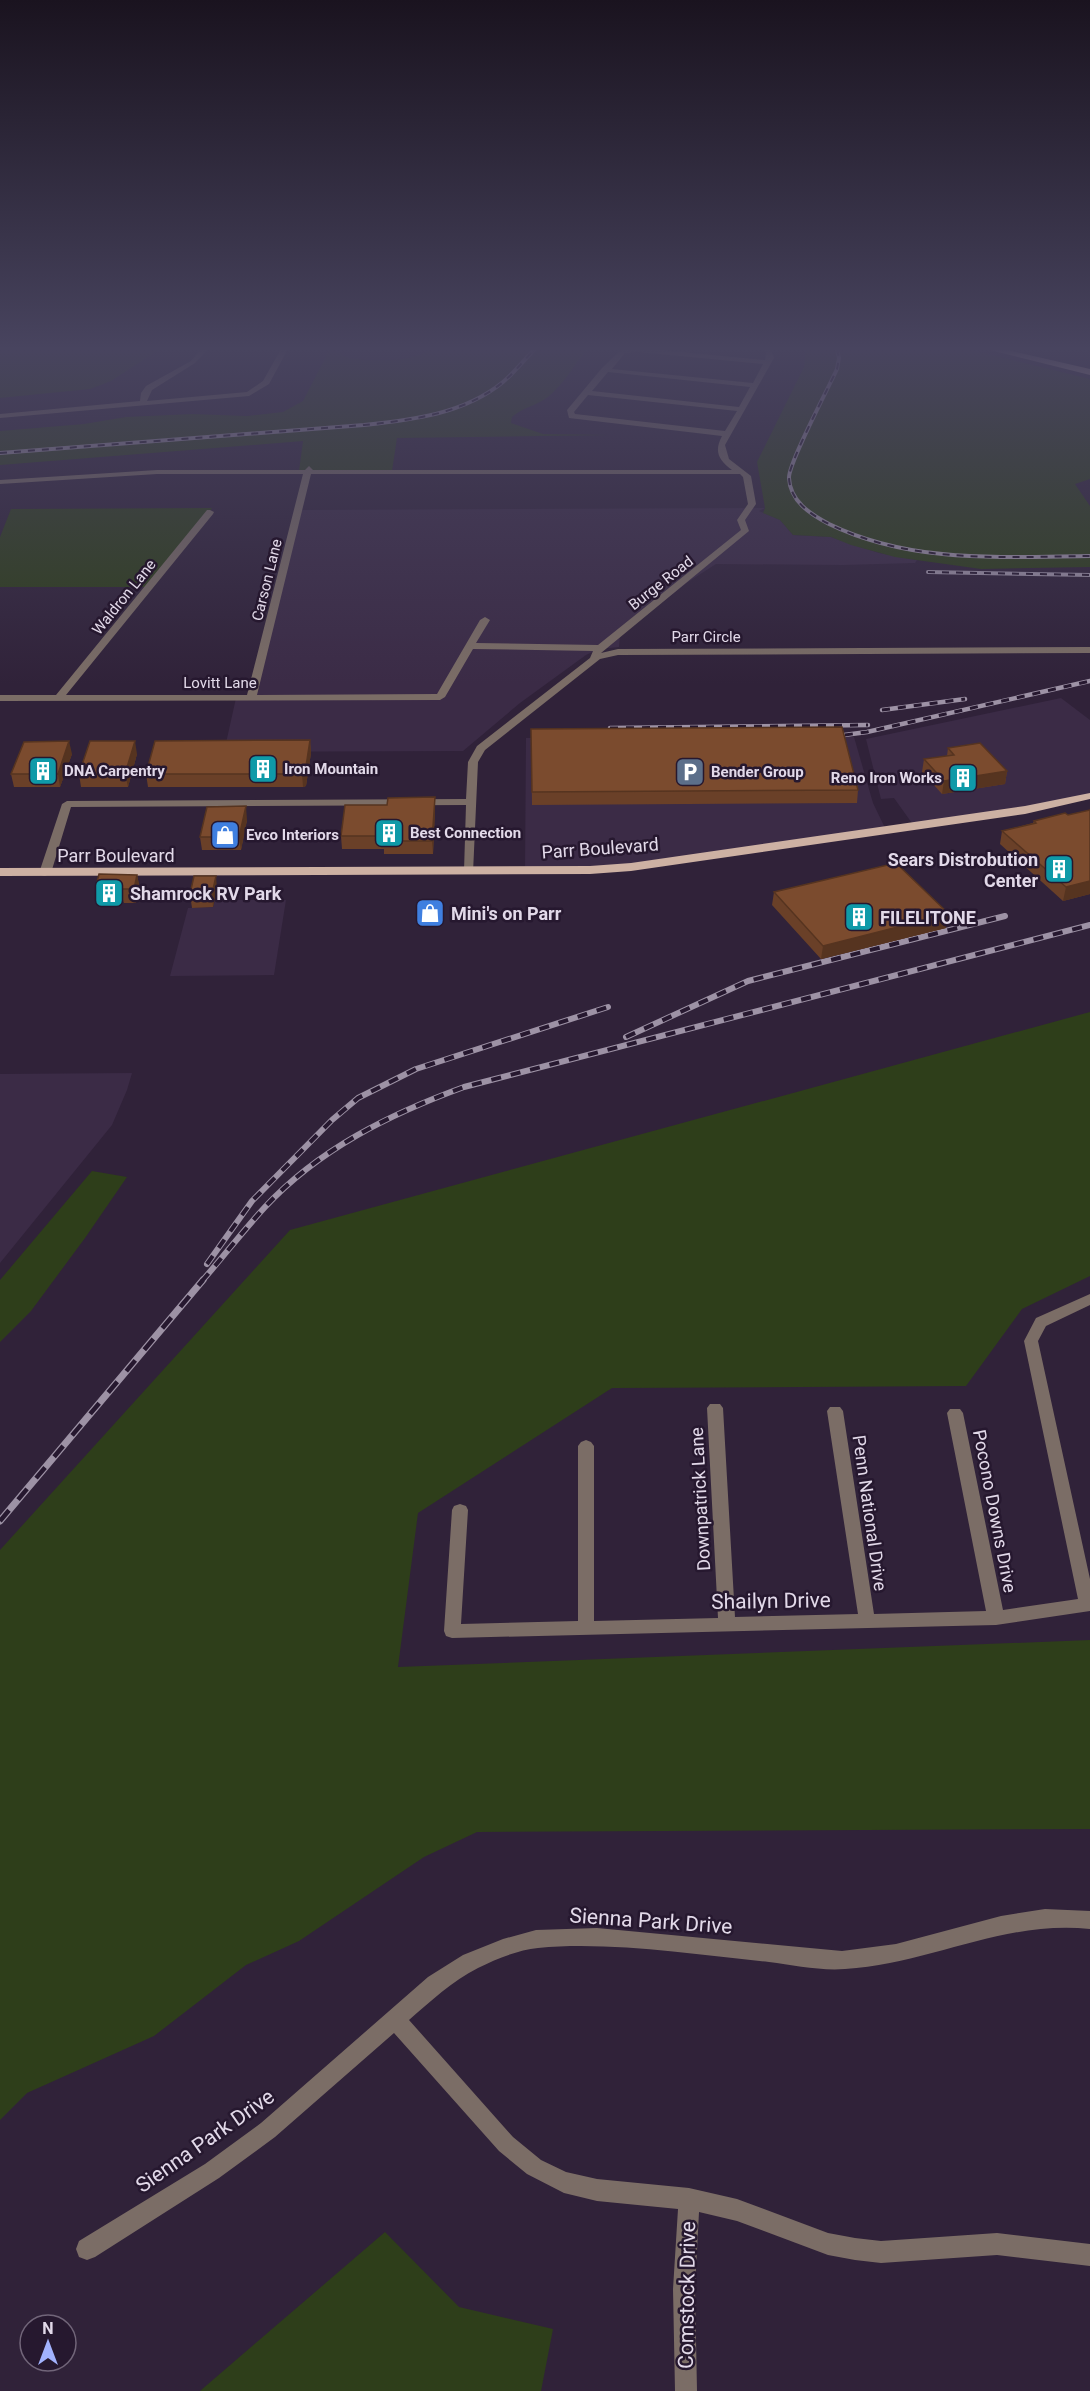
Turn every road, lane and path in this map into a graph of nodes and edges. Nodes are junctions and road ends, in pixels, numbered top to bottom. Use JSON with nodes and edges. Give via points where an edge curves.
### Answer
{"nodes":[{"id":1,"x":726,"y":461,"type":"edge"},
{"id":2,"x":308,"y":471,"type":"junction"},
{"id":3,"x":743,"y":472,"type":"junction"},
{"id":4,"x":0,"y":482,"type":"edge"},
{"id":5,"x":210,"y":512,"type":"dead end"},
{"id":6,"x":485,"y":620,"type":"dead end"},
{"id":7,"x":470,"y":646,"type":"junction"},
{"id":8,"x":601,"y":648,"type":"junction"},
{"id":9,"x":1090,"y":650,"type":"edge"},
{"id":10,"x":593,"y":659,"type":"junction"},
{"id":11,"x":251,"y":698,"type":"junction"},
{"id":12,"x":0,"y":699,"type":"edge"},
{"id":13,"x":58,"y":699,"type":"junction"},
{"id":14,"x":1090,"y":796,"type":"edge"},
{"id":15,"x":471,"y":802,"type":"junction"},
{"id":16,"x":469,"y":871,"type":"junction"},
{"id":17,"x":0,"y":872,"type":"edge"},
{"id":18,"x":45,"y":873,"type":"junction"},
{"id":19,"x":1090,"y":1299,"type":"edge"},
{"id":20,"x":715,"y":1408,"type":"dead end"},
{"id":21,"x":836,"y":1411,"type":"dead end"},
{"id":22,"x":955,"y":1413,"type":"dead end"},
{"id":23,"x":586,"y":1446,"type":"dead end"},
{"id":24,"x":460,"y":1510,"type":"dead end"},
{"id":25,"x":1089,"y":1604,"type":"edge"},
{"id":26,"x":996,"y":1618,"type":"junction"},
{"id":27,"x":867,"y":1621,"type":"junction"},
{"id":28,"x":727,"y":1624,"type":"junction"},
{"id":29,"x":586,"y":1628,"type":"junction"},
{"id":30,"x":1090,"y":1920,"type":"edge"},
{"id":31,"x":396,"y":2020,"type":"junction"},
{"id":32,"x":689,"y":2199,"type":"junction"},
{"id":33,"x":87,"y":2249,"type":"dead end"},
{"id":34,"x":1090,"y":2256,"type":"edge"},
{"id":35,"x":686,"y":2391,"type":"edge"}],
"edges":[{"from":1,"to":3,"type":"street"},
{"from":2,"to":3,"type":"street"},
{"from":2,"to":4,"type":"street","via":[[157,472]]},
{"from":2,"to":11,"type":"street","name":"Carson Lane"},
{"from":3,"to":8,"type":"street","name":"Burge Road","via":[[752,504],[741,520],[742,536]]},
{"from":5,"to":13,"type":"street","name":"Waldron Lane"},
{"from":6,"to":7,"type":"street"},
{"from":7,"to":8,"type":"street"},
{"from":7,"to":11,"type":"street","name":"Lovitt Lane","via":[[440,697]]},
{"from":8,"to":10,"type":"street","name":"Burge Road"},
{"from":9,"to":10,"type":"street","name":"Parr Circle","via":[[618,652]]},
{"from":10,"to":15,"type":"street","name":"Parr Circle","via":[[481,748],[473,762]]},
{"from":11,"to":13,"type":"street","name":"Lovitt Lane"},
{"from":12,"to":13,"type":"street","name":"Lovitt Lane"},
{"from":14,"to":16,"type":"main road","name":"Parr Boulevard","via":[[1025,810],[631,867]]},
{"from":15,"to":16,"type":"street","name":"Parr Circle"},
{"from":15,"to":18,"type":"street","via":[[67,804]]},
{"from":16,"to":18,"type":"main road","name":"Parr Boulevard"},
{"from":17,"to":18,"type":"main road","name":"Parr Boulevard"},
{"from":19,"to":25,"type":"street","via":[[1041,1322],[1031,1341]]},
{"from":20,"to":28,"type":"street","name":"Downpatrick Lane"},
{"from":21,"to":27,"type":"street","name":"Penn National Drive"},
{"from":22,"to":26,"type":"street","name":"Pocono Downs Drive"},
{"from":23,"to":29,"type":"street"},
{"from":24,"to":29,"type":"street","name":"Shailyn Drive","via":[[452,1631]]},
{"from":25,"to":26,"type":"street","name":"Shailyn Drive"},
{"from":26,"to":27,"type":"street","name":"Shailyn Drive"},
{"from":27,"to":28,"type":"street","name":"Shailyn Drive"},
{"from":28,"to":29,"type":"street","name":"Shailyn Drive"},
{"from":30,"to":31,"type":"street","name":"Sienna Park Drive","via":[[1034,1919],[987,1927],[915,1949],[842,1960],[597,1937],[536,1939],[470,1962],[435,1984]]},
{"from":31,"to":32,"type":"street","via":[[506,2144],[534,2168],[564,2182],[597,2190]]},
{"from":31,"to":33,"type":"street","name":"Sienna Park Drive","via":[[268,2130],[212,2171]]},
{"from":32,"to":34,"type":"street","via":[[737,2210],[828,2244],[855,2249],[881,2252],[997,2244]]},
{"from":32,"to":35,"type":"street","name":"Comstock Drive","via":[[684,2289]]}]}
